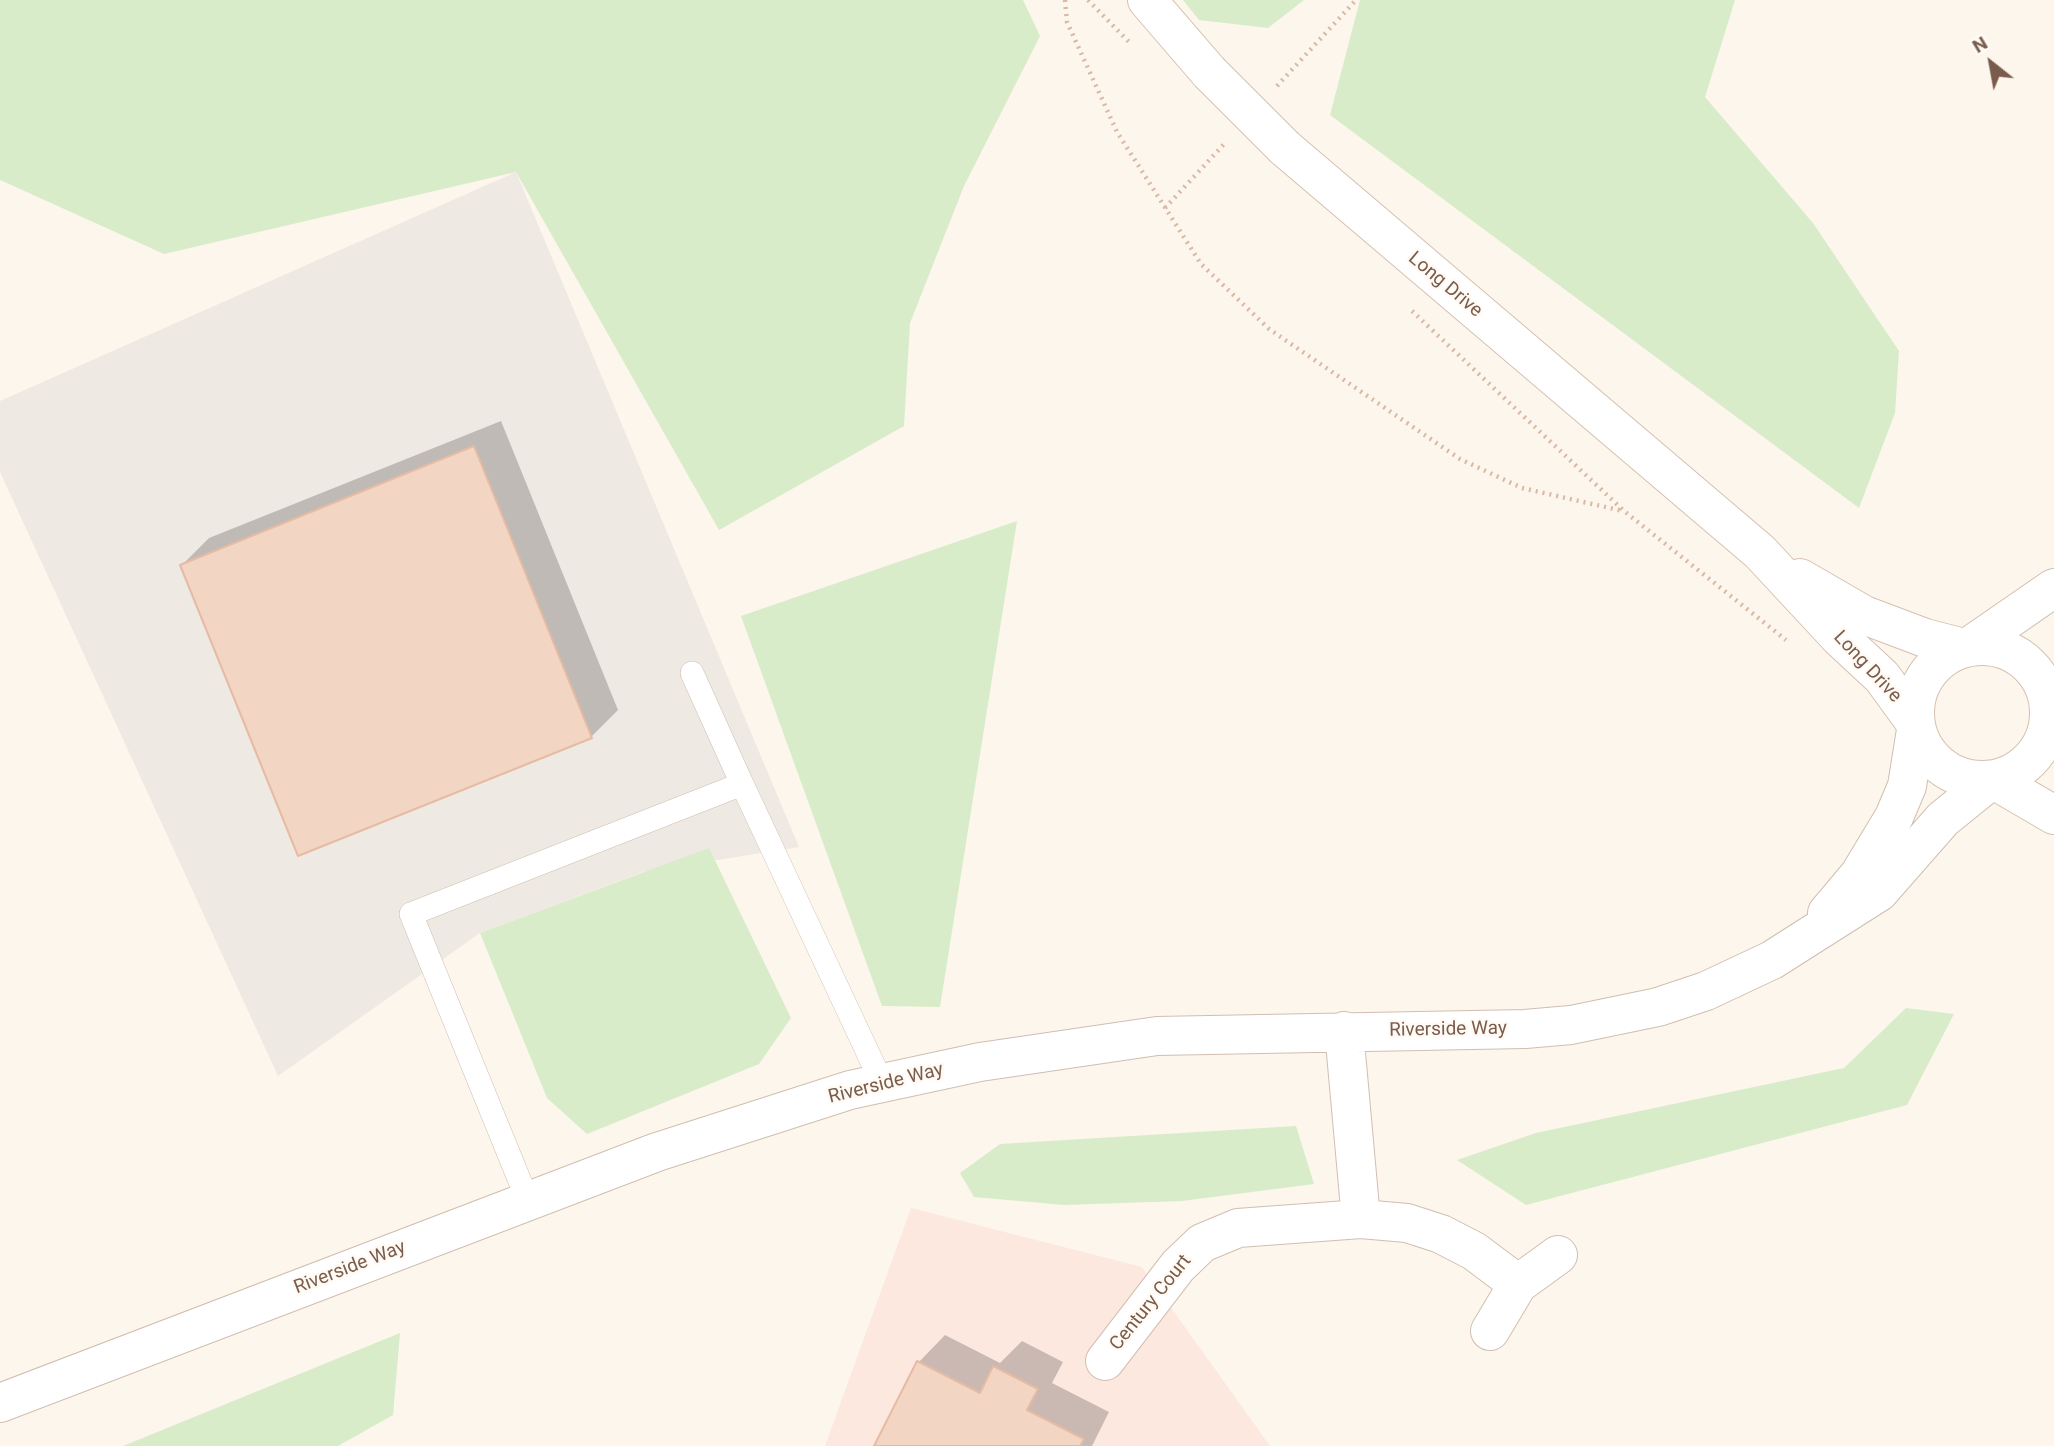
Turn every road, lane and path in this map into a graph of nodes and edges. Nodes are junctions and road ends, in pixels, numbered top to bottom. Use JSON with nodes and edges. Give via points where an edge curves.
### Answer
{"nodes":[{"id":1,"x":1065,"y":0,"type":"edge"},
{"id":2,"x":1147,"y":0,"type":"edge"},
{"id":3,"x":1405,"y":304,"type":"dead end"},
{"id":4,"x":1760,"y":552,"type":"junction"},
{"id":5,"x":2054,"y":588,"type":"edge"},
{"id":6,"x":1967,"y":647,"type":"junction"},
{"id":7,"x":692,"y":673,"type":"dead end"},
{"id":8,"x":2052,"y":712,"type":"edge"},
{"id":9,"x":1915,"y":726,"type":"junction"},
{"id":10,"x":1992,"y":780,"type":"junction"},
{"id":11,"x":742,"y":784,"type":"junction"},
{"id":12,"x":2054,"y":815,"type":"edge"},
{"id":13,"x":1806,"y":939,"type":"junction"},
{"id":14,"x":1344,"y":1031,"type":"junction"},
{"id":15,"x":882,"y":1083,"type":"junction"},
{"id":16,"x":528,"y":1200,"type":"junction"},
{"id":17,"x":1361,"y":1219,"type":"junction"},
{"id":18,"x":1558,"y":1255,"type":"dead end"},
{"id":19,"x":1518,"y":1284,"type":"junction"},
{"id":20,"x":1490,"y":1331,"type":"dead end"},
{"id":21,"x":1105,"y":1361,"type":"dead end"},
{"id":22,"x":0,"y":1404,"type":"edge"}],
"edges":[{"from":1,"to":3,"type":"path","via":[[1066,22],[1117,132],[1201,264],[1269,329],[1460,459],[1522,488],[1623,512]]},
{"from":2,"to":4,"type":"street","name":"Long Drive","bridge":true,"via":[[1209,72],[1285,148]]},
{"from":4,"to":6,"type":"street","name":"Long Drive","via":[[1864,615],[1924,638]]},
{"from":4,"to":9,"type":"street","name":"Long Drive","via":[[1882,677]]},
{"from":5,"to":6,"type":"street"},
{"from":6,"to":8,"type":"street","via":[[1993,646],[2016,654],[2034,669]]},
{"from":6,"to":9,"type":"street","via":[[1946,655],[1931,668],[1915,702]]},
{"from":7,"to":11,"type":"lane"},
{"from":8,"to":10,"type":"street","via":[[2045,739],[2033,758],[2016,772]]},
{"from":9,"to":10,"type":"street","via":[[1929,755],[1952,774]]},
{"from":9,"to":13,"type":"street","name":"Riverside Way","via":[[1907,786],[1894,817],[1858,875]]},
{"from":10,"to":12,"type":"street"},
{"from":10,"to":13,"type":"street","name":"Riverside Way","via":[[1943,818],[1878,892]]},
{"from":11,"to":15,"type":"lane"},
{"from":11,"to":16,"type":"lane","via":[[411,914]]},
{"from":13,"to":14,"type":"street","name":"Riverside Way","via":[[1706,991],[1619,1017],[1525,1029]]},
{"from":14,"to":15,"type":"street","name":"Riverside Way","via":[[1157,1036],[980,1062]]},
{"from":14,"to":17,"type":"street"},
{"from":15,"to":16,"type":"street","name":"Riverside Way","via":[[657,1152]]},
{"from":16,"to":22,"type":"street","name":"Riverside Way"},
{"from":17,"to":19,"type":"street","name":"Century Court","via":[[1407,1223],[1441,1234],[1474,1251]]},
{"from":17,"to":21,"type":"street","name":"Century Court","via":[[1238,1228],[1202,1243],[1178,1266]]},
{"from":18,"to":19,"type":"street"},
{"from":19,"to":20,"type":"street"}]}
